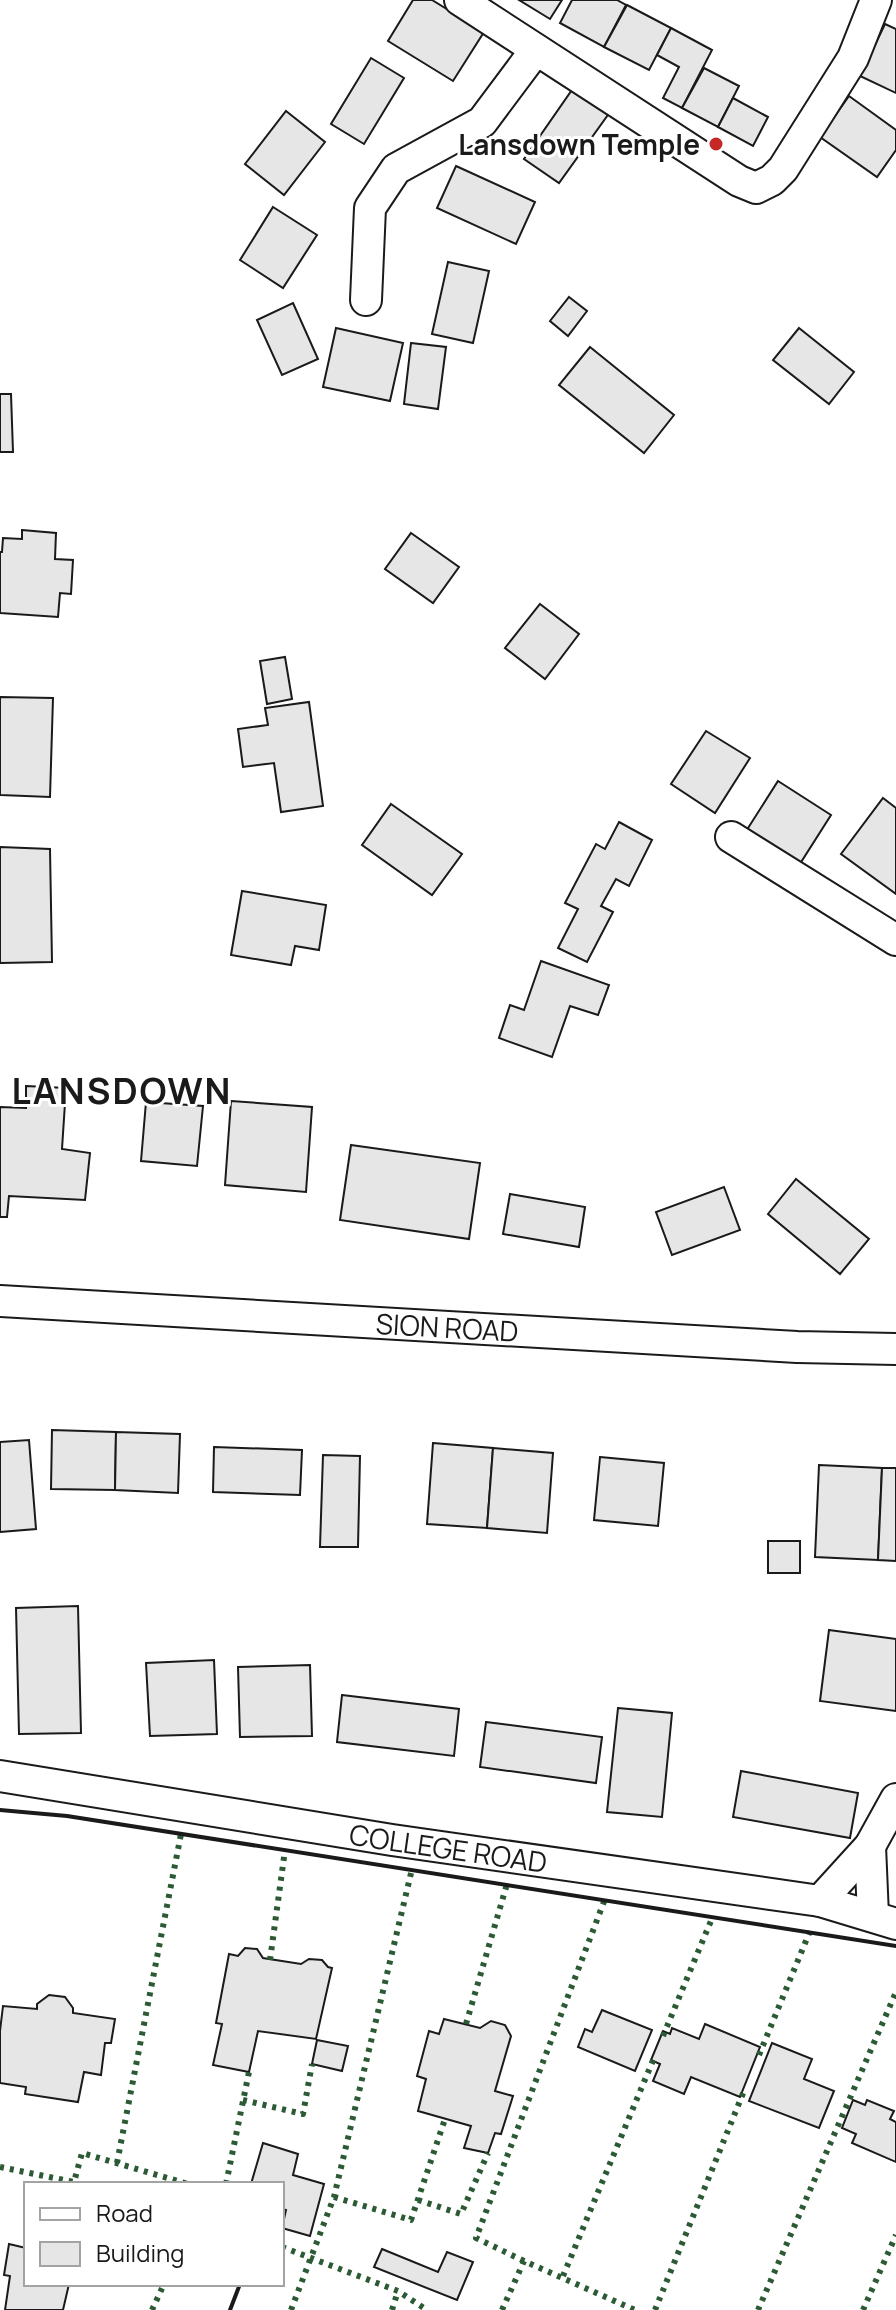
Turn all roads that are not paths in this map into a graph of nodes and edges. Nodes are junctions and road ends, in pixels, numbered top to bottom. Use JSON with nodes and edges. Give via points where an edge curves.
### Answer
{"nodes":[{"id":1,"x":460,"y":0,"type":"edge"},
{"id":2,"x":876,"y":0,"type":"edge"},
{"id":3,"x":535,"y":51,"type":"junction"},
{"id":4,"x":366,"y":300,"type":"dead end"},
{"id":5,"x":731,"y":837,"type":"dead end"},
{"id":6,"x":896,"y":940,"type":"edge"},
{"id":7,"x":0,"y":1301,"type":"edge"},
{"id":8,"x":896,"y":1349,"type":"edge"},
{"id":9,"x":0,"y":1776,"type":"edge"},
{"id":10,"x":896,"y":1799,"type":"edge"},
{"id":11,"x":870,"y":1846,"type":"junction"},
{"id":12,"x":820,"y":1901,"type":"junction"},
{"id":13,"x":885,"y":1920,"type":"edge"}],
"edges":[{"from":1,"to":3,"type":"street"},
{"from":2,"to":3,"type":"street","via":[[853,58],[791,156],[772,180],[756,188]]},
{"from":3,"to":4,"type":"street","via":[[482,122],[396,169],[370,208]]},
{"from":5,"to":6,"type":"street"},
{"from":7,"to":8,"type":"street","name":"SION ROAD"},
{"from":9,"to":12,"type":"street","name":"COLLEGE ROAD","via":[[392,1840]]},
{"from":10,"to":11,"type":"street"},
{"from":11,"to":12,"type":"street"},
{"from":11,"to":13,"type":"street"},
{"from":12,"to":13,"type":"street","name":"COLLEGE ROAD"}]}
